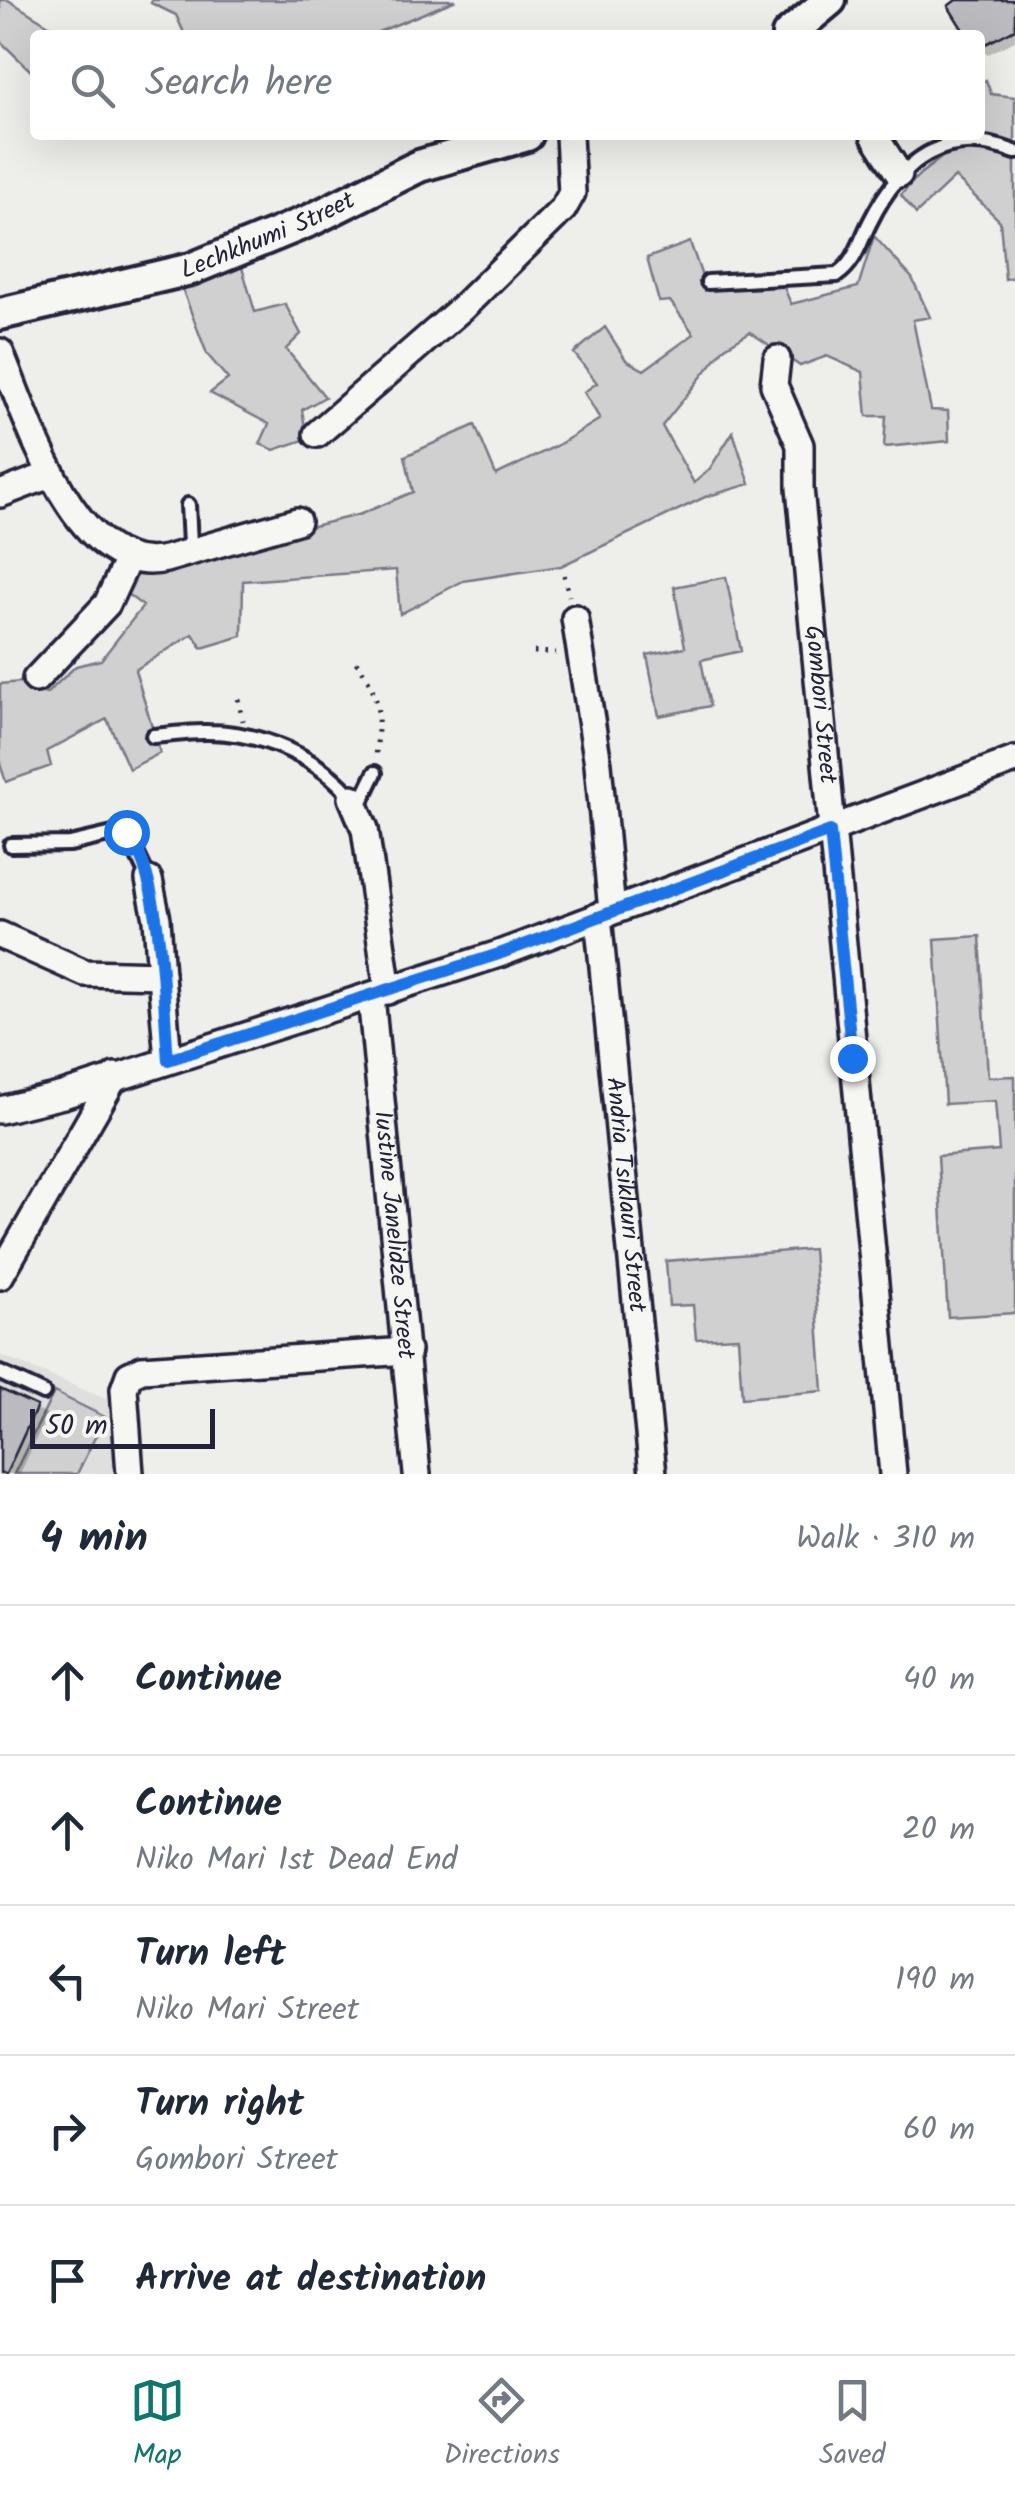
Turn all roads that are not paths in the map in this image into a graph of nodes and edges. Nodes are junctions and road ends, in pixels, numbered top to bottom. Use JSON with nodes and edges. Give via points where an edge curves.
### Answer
{"nodes":[{"id":1,"x":830,"y":0,"type":"edge"},
{"id":2,"x":803,"y":30,"type":"edge"},
{"id":3,"x":509,"y":140,"type":"edge"},
{"id":4,"x":570,"y":140,"type":"edge"},
{"id":5,"x":877,"y":140,"type":"edge"},
{"id":6,"x":1015,"y":152,"type":"edge"},
{"id":7,"x":899,"y":174,"type":"junction"},
{"id":8,"x":708,"y":282,"type":"dead end"},
{"id":9,"x":0,"y":314,"type":"edge"},
{"id":10,"x":0,"y":352,"type":"edge"},
{"id":11,"x":776,"y":359,"type":"dead end"},
{"id":12,"x":317,"y":434,"type":"dead end"},
{"id":13,"x":52,"y":474,"type":"junction"},
{"id":14,"x":0,"y":494,"type":"edge"},
{"id":15,"x":188,"y":505,"type":"dead end"},
{"id":16,"x":298,"y":521,"type":"dead end"},
{"id":17,"x":176,"y":557,"type":"junction"},
{"id":18,"x":128,"y":559,"type":"junction"},
{"id":19,"x":575,"y":618,"type":"dead end"},
{"id":20,"x":36,"y":679,"type":"dead end"},
{"id":21,"x":153,"y":736,"type":"dead end"},
{"id":22,"x":1015,"y":760,"type":"edge"},
{"id":23,"x":375,"y":773,"type":"road end"},
{"id":24,"x":355,"y":803,"type":"junction"},
{"id":25,"x":830,"y":831,"type":"junction"},
{"id":26,"x":10,"y":845,"type":"dead end"},
{"id":27,"x":149,"y":880,"type":"joint"},
{"id":28,"x":605,"y":914,"type":"junction"},
{"id":29,"x":0,"y":935,"type":"edge"},
{"id":30,"x":161,"y":974,"type":"junction"},
{"id":31,"x":380,"y":993,"type":"junction"},
{"id":32,"x":168,"y":1060,"type":"junction"},
{"id":33,"x":116,"y":1076,"type":"junction"},
{"id":34,"x":0,"y":1110,"type":"edge"},
{"id":35,"x":0,"y":1276,"type":"edge"},
{"id":36,"x":407,"y":1351,"type":"junction"},
{"id":37,"x":0,"y":1373,"type":"edge"},
{"id":38,"x":43,"y":1393,"type":"dead end"},
{"id":39,"x":130,"y":1474,"type":"edge"},
{"id":40,"x":417,"y":1474,"type":"edge"},
{"id":41,"x":654,"y":1474,"type":"edge"},
{"id":42,"x":892,"y":1474,"type":"edge"}],
"edges":[{"from":1,"to":2,"type":"street"},
{"from":3,"to":9,"type":"street","name":"Lechkhumi Street","via":[[420,166],[191,269]]},
{"from":4,"to":12,"type":"street","via":[[572,194],[563,209]]},
{"from":5,"to":7,"type":"street"},
{"from":6,"to":7,"type":"lane","via":[[980,141],[945,145]]},
{"from":7,"to":8,"type":"lane","via":[[854,259],[838,275]]},
{"from":10,"to":13,"type":"street"},
{"from":11,"to":25,"type":"street","name":"Gombori Street","via":[[774,386],[800,446]]},
{"from":13,"to":14,"type":"street"},
{"from":13,"to":18,"type":"street","via":[[84,525]]},
{"from":15,"to":17,"type":"lane","via":[[190,544]]},
{"from":16,"to":17,"type":"street"},
{"from":17,"to":18,"type":"street","via":[[147,564]]},
{"from":18,"to":20,"type":"street","via":[[107,604]]},
{"from":19,"to":28,"type":"street","name":"Andria Tsiklauri Street","via":[[598,764]]},
{"from":21,"to":24,"type":"lane","via":[[208,732],[296,753],[323,768]]},
{"from":22,"to":25,"type":"street"},
{"from":23,"to":24,"type":"lane"},
{"from":24,"to":31,"type":"street","name":"Iustine Janelidze Street","via":[[364,829]]},
{"from":25,"to":28,"type":"street"},
{"from":25,"to":42,"type":"street","name":"Gombori Street"},
{"from":26,"to":27,"type":"lane","via":[[70,844],[126,832]]},
{"from":27,"to":30,"type":"street"},
{"from":28,"to":31,"type":"street"},
{"from":28,"to":41,"type":"street","name":"Andria Tsiklauri Street"},
{"from":29,"to":30,"type":"street","via":[[86,973]]},
{"from":30,"to":32,"type":"street"},
{"from":31,"to":32,"type":"street"},
{"from":31,"to":36,"type":"street","name":"Iustine Janelidze Street"},
{"from":32,"to":33,"type":"street"},
{"from":33,"to":34,"type":"street"},
{"from":33,"to":35,"type":"street"},
{"from":36,"to":39,"type":"street","via":[[129,1374],[124,1389]]},
{"from":36,"to":40,"type":"street","name":"Iustine Janelidze Street"},
{"from":37,"to":38,"type":"lane"}]}
